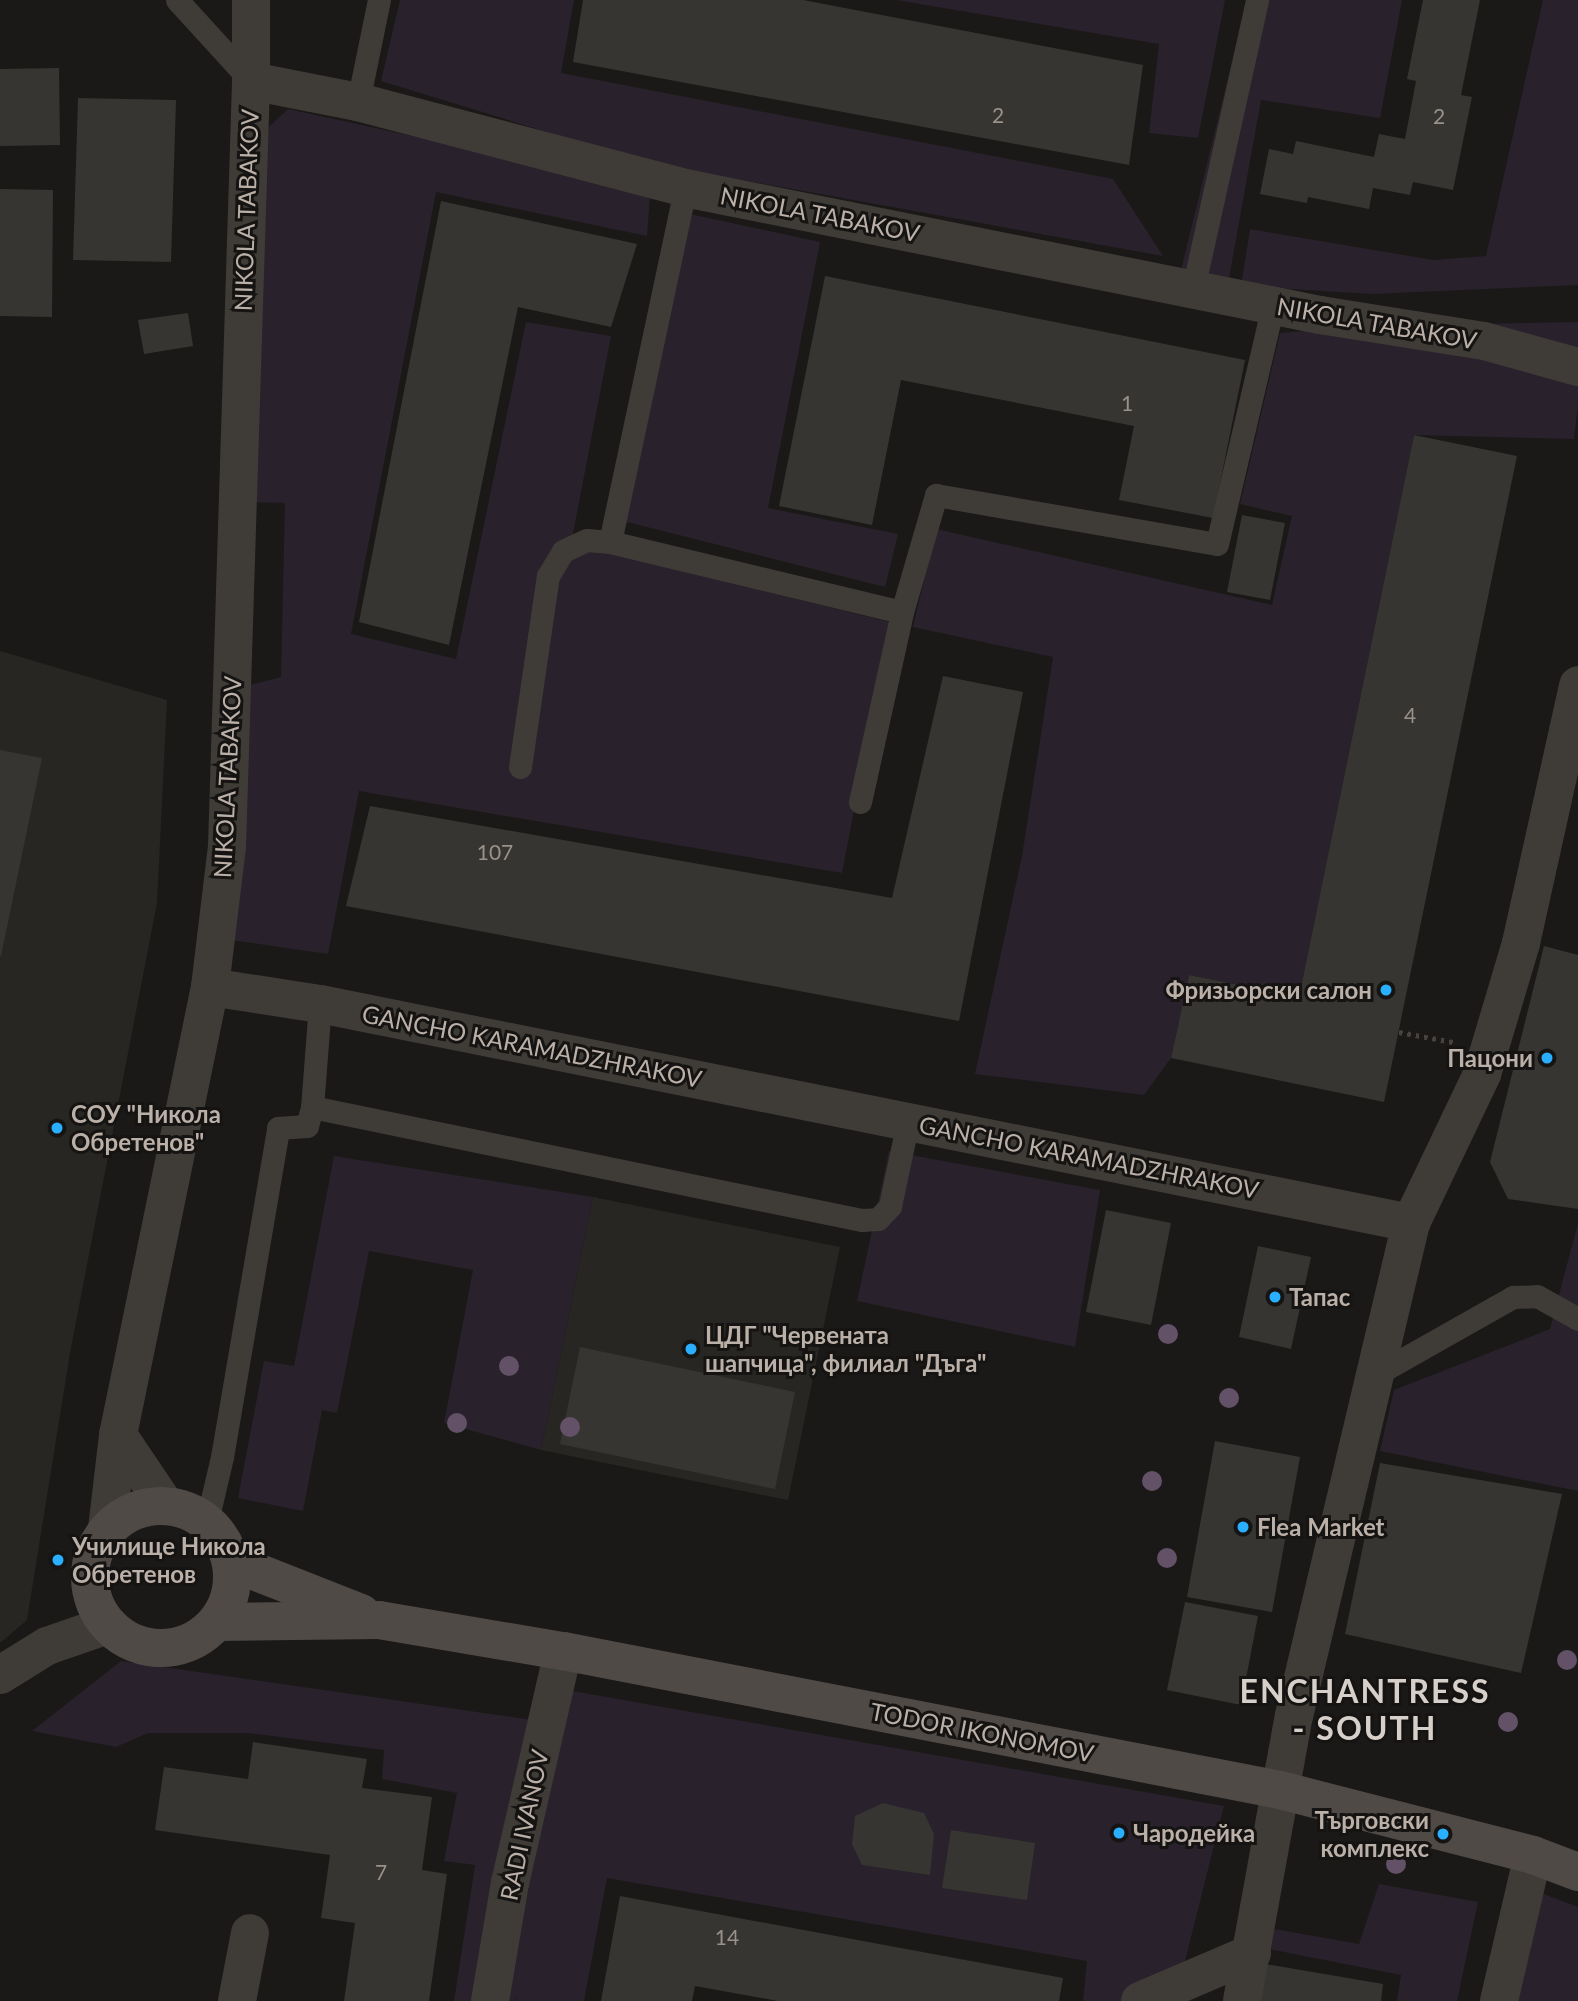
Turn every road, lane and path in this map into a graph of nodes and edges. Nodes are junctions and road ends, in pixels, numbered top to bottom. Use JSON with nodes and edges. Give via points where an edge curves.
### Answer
{"nodes":[{"id":1,"x":177,"y":0,"type":"edge"},
{"id":2,"x":251,"y":0,"type":"edge"},
{"id":3,"x":379,"y":0,"type":"edge"},
{"id":4,"x":1257,"y":0,"type":"edge"},
{"id":5,"x":251,"y":81,"type":"junction"},
{"id":6,"x":358,"y":102,"type":"junction"},
{"id":7,"x":685,"y":188,"type":"junction"},
{"id":8,"x":1193,"y":289,"type":"junction"},
{"id":9,"x":1273,"y":305,"type":"junction"},
{"id":10,"x":1578,"y":367,"type":"edge"},
{"id":11,"x":610,"y":542,"type":"junction"},
{"id":12,"x":902,"y":612,"type":"junction"},
{"id":13,"x":1578,"y":685,"type":"edge"},
{"id":14,"x":520,"y":767,"type":"dead end"},
{"id":15,"x":860,"y":802,"type":"dead end"},
{"id":16,"x":210,"y":987,"type":"junction"},
{"id":17,"x":320,"y":1004,"type":"junction"},
{"id":18,"x":1399,"y":1032,"type":"dead end"},
{"id":19,"x":1490,"y":1049,"type":"junction"},
{"id":20,"x":312,"y":1107,"type":"junction"},
{"id":21,"x":908,"y":1121,"type":"junction"},
{"id":22,"x":1411,"y":1223,"type":"junction"},
{"id":23,"x":1578,"y":1319,"type":"edge"},
{"id":24,"x":1375,"y":1375,"type":"junction"},
{"id":25,"x":118,"y":1435,"type":"junction"},
{"id":26,"x":165,"y":1505,"type":"junction"},
{"id":27,"x":207,"y":1521,"type":"junction"},
{"id":28,"x":107,"y":1529,"type":"junction"},
{"id":29,"x":231,"y":1562,"type":"junction"},
{"id":30,"x":379,"y":1620,"type":"junction"},
{"id":31,"x":217,"y":1622,"type":"junction"},
{"id":32,"x":108,"y":1625,"type":"junction"},
{"id":33,"x":563,"y":1651,"type":"junction"},
{"id":34,"x":0,"y":1675,"type":"edge"},
{"id":35,"x":1280,"y":1790,"type":"junction"},
{"id":36,"x":1532,"y":1855,"type":"junction"},
{"id":37,"x":1578,"y":1872,"type":"edge"},
{"id":38,"x":250,"y":1933,"type":"dead end"},
{"id":39,"x":1252,"y":1954,"type":"junction"},
{"id":40,"x":237,"y":2001,"type":"edge"},
{"id":41,"x":490,"y":2001,"type":"edge"},
{"id":42,"x":1140,"y":2001,"type":"edge"},
{"id":43,"x":1242,"y":2001,"type":"edge"},
{"id":44,"x":1499,"y":2001,"type":"edge"}],
"edges":[{"from":1,"to":5,"type":"lane"},
{"from":2,"to":5,"type":"street"},
{"from":3,"to":6,"type":"lane"},
{"from":4,"to":8,"type":"lane"},
{"from":5,"to":6,"type":"street","name":"NIKOLA TABAKOV"},
{"from":5,"to":16,"type":"street","name":"NIKOLA TABAKOV","via":[[227,846]]},
{"from":6,"to":7,"type":"street","name":"NIKOLA TABAKOV"},
{"from":7,"to":8,"type":"street","name":"NIKOLA TABAKOV"},
{"from":7,"to":11,"type":"lane"},
{"from":8,"to":9,"type":"street","name":"NIKOLA TABAKOV"},
{"from":9,"to":10,"type":"street","name":"NIKOLA TABAKOV","via":[[1484,341]]},
{"from":9,"to":12,"type":"lane","via":[[1217,544],[936,495]]},
{"from":11,"to":12,"type":"lane"},
{"from":11,"to":14,"type":"lane","via":[[587,540],[563,551],[548,576]]},
{"from":12,"to":15,"type":"lane"},
{"from":13,"to":19,"type":"street","via":[[1521,943]]},
{"from":16,"to":17,"type":"street","name":"GANCHO KARAMADZHRAKOV"},
{"from":16,"to":25,"type":"street","name":"NIKOLA TABAKOV"},
{"from":17,"to":20,"type":"lane"},
{"from":17,"to":21,"type":"street","name":"GANCHO KARAMADZHRAKOV"},
{"from":18,"to":19,"type":"path"},
{"from":19,"to":22,"type":"street"},
{"from":20,"to":21,"type":"lane","via":[[860,1220],[878,1219],[890,1206]]},
{"from":20,"to":27,"type":"lane","via":[[307,1126],[278,1128]]},
{"from":21,"to":22,"type":"street","name":"GANCHO KARAMADZHRAKOV"},
{"from":22,"to":24,"type":"street"},
{"from":23,"to":24,"type":"lane","via":[[1537,1296],[1513,1297]]},
{"from":24,"to":35,"type":"street"},
{"from":25,"to":26,"type":"street"},
{"from":25,"to":28,"type":"street","name":"NIKOLA TABAKOV"},
{"from":26,"to":27,"type":"street"},
{"from":26,"to":28,"type":"street","via":[[127,1514]]},
{"from":27,"to":29,"type":"street","via":[[222,1539]]},
{"from":28,"to":32,"type":"street","via":[[94,1550],[90,1591]]},
{"from":29,"to":30,"type":"street"},
{"from":29,"to":31,"type":"street","via":[[232,1587]]},
{"from":30,"to":31,"type":"street"},
{"from":30,"to":33,"type":"street","name":"TODOR IKONOMOV"},
{"from":31,"to":32,"type":"street","via":[[183,1645],[158,1649],[134,1644]]},
{"from":32,"to":34,"type":"street","via":[[47,1646]]},
{"from":33,"to":35,"type":"street","name":"TODOR IKONOMOV"},
{"from":33,"to":41,"type":"street","name":"RADI IVANOV","via":[[510,1883]]},
{"from":35,"to":36,"type":"street","name":"TODOR IKONOMOV"},
{"from":35,"to":39,"type":"street"},
{"from":36,"to":37,"type":"street","name":"TODOR IKONOMOV"},
{"from":36,"to":44,"type":"street"},
{"from":38,"to":40,"type":"street"},
{"from":39,"to":42,"type":"street"},
{"from":39,"to":43,"type":"street"}]}
